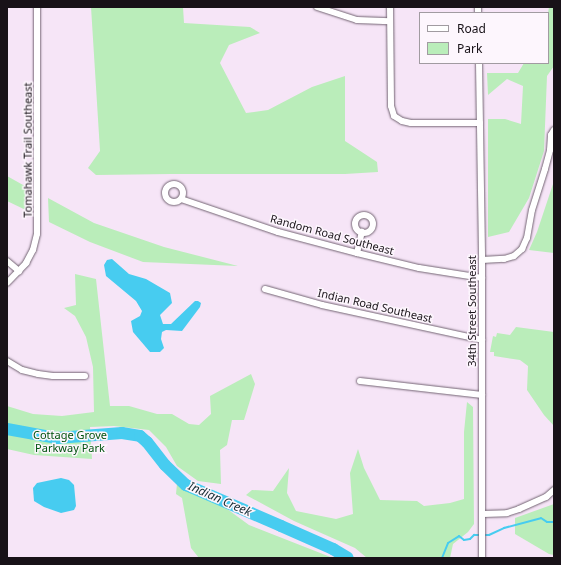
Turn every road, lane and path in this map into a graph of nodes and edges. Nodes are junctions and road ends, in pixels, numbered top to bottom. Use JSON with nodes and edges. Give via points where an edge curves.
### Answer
{"nodes":[{"id":1,"x":37,"y":7,"type":"edge"},
{"id":2,"x":317,"y":7,"type":"edge"},
{"id":3,"x":390,"y":7,"type":"edge"},
{"id":4,"x":390,"y":21,"type":"junction"},
{"id":5,"x":479,"y":64,"type":"edge"},
{"id":6,"x":480,"y":123,"type":"junction"},
{"id":7,"x":554,"y":130,"type":"edge"},
{"id":8,"x":181,"y":199,"type":"dead end"},
{"id":9,"x":362,"y":232,"type":"dead end"},
{"id":10,"x":357,"y":253,"type":"junction"},
{"id":11,"x":482,"y":260,"type":"junction"},
{"id":12,"x":7,"y":261,"type":"edge"},
{"id":13,"x":20,"y":271,"type":"junction"},
{"id":14,"x":482,"y":278,"type":"junction"},
{"id":15,"x":7,"y":283,"type":"edge"},
{"id":16,"x":265,"y":289,"type":"dead end"},
{"id":17,"x":482,"y":340,"type":"junction"},
{"id":18,"x":7,"y":362,"type":"edge"},
{"id":19,"x":85,"y":376,"type":"dead end"},
{"id":20,"x":360,"y":381,"type":"dead end"},
{"id":21,"x":482,"y":395,"type":"junction"},
{"id":22,"x":554,"y":490,"type":"edge"},
{"id":23,"x":483,"y":514,"type":"junction"},
{"id":24,"x":482,"y":558,"type":"edge"}],
"edges":[{"from":1,"to":13,"type":"street","name":"Tomahawk Trail Southeast","via":[[39,217],[33,250]]},
{"from":2,"to":4,"type":"street","via":[[357,20]]},
{"from":3,"to":4,"type":"street"},
{"from":4,"to":6,"type":"street","via":[[391,106],[394,116],[402,122],[411,123]]},
{"from":5,"to":6,"type":"street","name":"34th Street Southeast"},
{"from":6,"to":11,"type":"street","name":"34th Street Southeast"},
{"from":7,"to":11,"type":"street","via":[[522,249],[514,256],[504,259]]},
{"from":8,"to":10,"type":"street","name":"Random Road Southeast","via":[[278,232]]},
{"from":9,"to":10,"type":"street"},
{"from":10,"to":14,"type":"street","name":"Random Road Southeast","via":[[419,268]]},
{"from":11,"to":14,"type":"street","name":"34th Street Southeast"},
{"from":12,"to":13,"type":"street"},
{"from":13,"to":15,"type":"street","name":"Tomahawk Trail Southeast"},
{"from":14,"to":17,"type":"street","name":"34th Street Southeast"},
{"from":16,"to":17,"type":"street","name":"Indian Road Southeast","via":[[322,305]]},
{"from":17,"to":21,"type":"street","name":"34th Street Southeast"},
{"from":18,"to":19,"type":"street","via":[[22,370],[38,374]]},
{"from":20,"to":21,"type":"street"},
{"from":21,"to":23,"type":"street","name":"34th Street Southeast"},
{"from":22,"to":23,"type":"street","via":[[546,497],[519,509],[507,513]]},
{"from":23,"to":24,"type":"street","name":"34th Street Southeast"}]}
